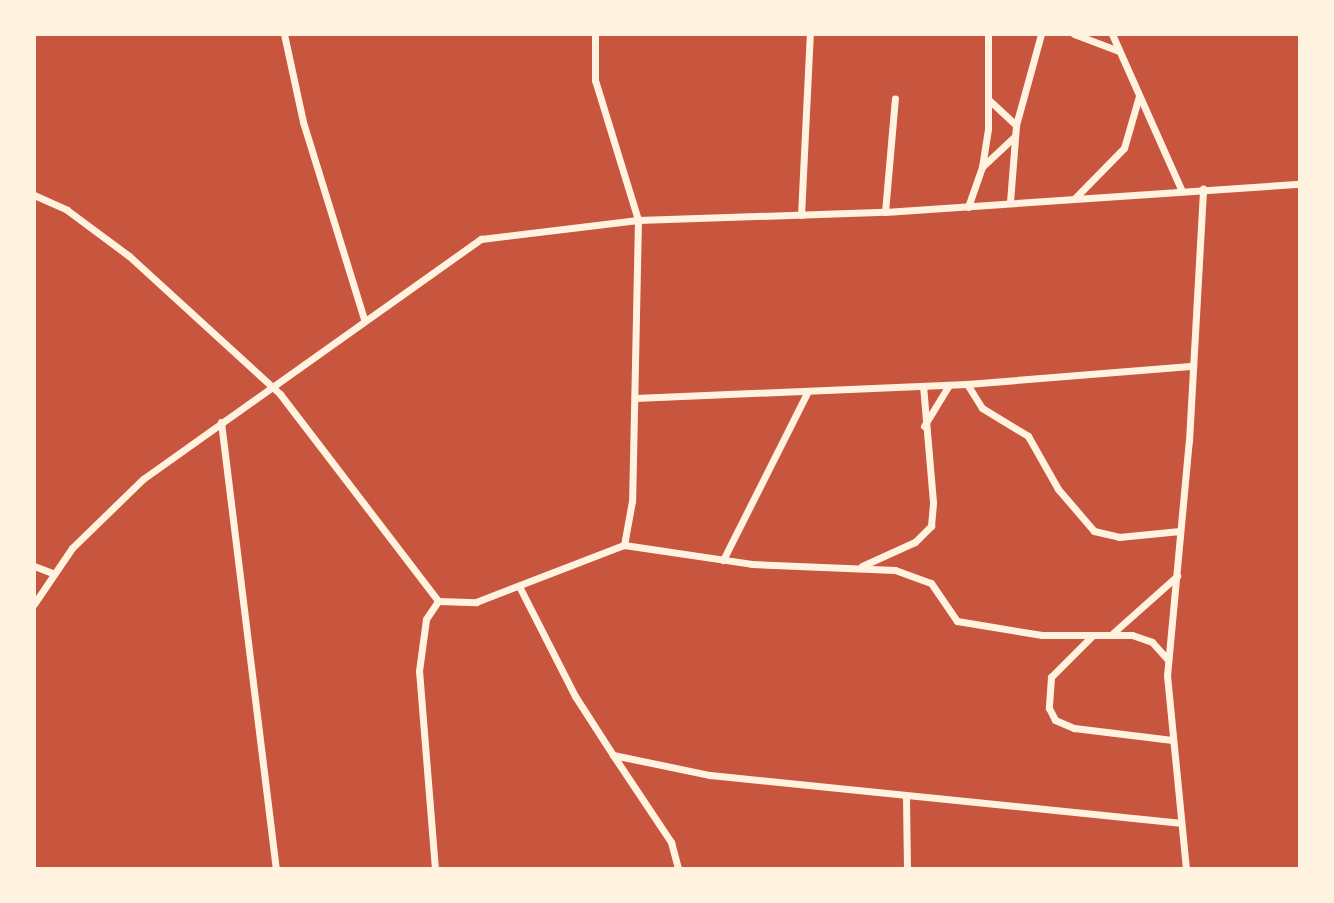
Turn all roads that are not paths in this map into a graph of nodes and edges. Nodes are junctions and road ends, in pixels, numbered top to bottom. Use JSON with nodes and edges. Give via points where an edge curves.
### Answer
{"nodes":[{"id":1,"x":284,"y":34,"type":"edge"},
{"id":2,"x":595,"y":34,"type":"edge"},
{"id":3,"x":810,"y":34,"type":"edge"},
{"id":4,"x":988,"y":34,"type":"edge"},
{"id":5,"x":1041,"y":34,"type":"edge"},
{"id":6,"x":1074,"y":34,"type":"edge"},
{"id":7,"x":1112,"y":34,"type":"edge"},
{"id":8,"x":1119,"y":51,"type":"junction"},
{"id":9,"x":1139,"y":94,"type":"junction"},
{"id":10,"x":895,"y":98,"type":"dead end"},
{"id":11,"x":989,"y":100,"type":"junction"},
{"id":12,"x":1016,"y":125,"type":"junction"},
{"id":13,"x":1015,"y":136,"type":"junction"},
{"id":14,"x":982,"y":167,"type":"junction"},
{"id":15,"x":1300,"y":184,"type":"edge"},
{"id":16,"x":1203,"y":188,"type":"junction"},
{"id":17,"x":1181,"y":189,"type":"junction"},
{"id":18,"x":34,"y":195,"type":"edge"},
{"id":19,"x":1074,"y":199,"type":"junction"},
{"id":20,"x":1010,"y":202,"type":"junction"},
{"id":21,"x":968,"y":207,"type":"junction"},
{"id":22,"x":885,"y":212,"type":"junction"},
{"id":23,"x":801,"y":215,"type":"junction"},
{"id":24,"x":638,"y":220,"type":"junction"},
{"id":25,"x":364,"y":319,"type":"junction"},
{"id":26,"x":1193,"y":366,"type":"junction"},
{"id":27,"x":967,"y":384,"type":"junction"},
{"id":28,"x":949,"y":385,"type":"junction"},
{"id":29,"x":923,"y":386,"type":"junction"},
{"id":30,"x":271,"y":387,"type":"junction"},
{"id":31,"x":807,"y":393,"type":"junction"},
{"id":32,"x":635,"y":398,"type":"junction"},
{"id":33,"x":221,"y":422,"type":"junction"},
{"id":34,"x":924,"y":426,"type":"junction"},
{"id":35,"x":1180,"y":531,"type":"junction"},
{"id":36,"x":624,"y":545,"type":"junction"},
{"id":37,"x":723,"y":560,"type":"junction"},
{"id":38,"x":34,"y":566,"type":"edge"},
{"id":39,"x":858,"y":568,"type":"junction"},
{"id":40,"x":52,"y":573,"type":"junction"},
{"id":41,"x":1177,"y":576,"type":"junction"},
{"id":42,"x":520,"y":588,"type":"junction"},
{"id":43,"x":438,"y":601,"type":"junction"},
{"id":44,"x":34,"y":604,"type":"edge"},
{"id":45,"x":1094,"y":634,"type":"junction"},
{"id":46,"x":1113,"y":634,"type":"junction"},
{"id":47,"x":1168,"y":660,"type":"junction"},
{"id":48,"x":1172,"y":740,"type":"junction"},
{"id":49,"x":613,"y":755,"type":"junction"},
{"id":50,"x":906,"y":797,"type":"junction"},
{"id":51,"x":1180,"y":823,"type":"junction"},
{"id":52,"x":276,"y":869,"type":"edge"},
{"id":53,"x":435,"y":869,"type":"edge"},
{"id":54,"x":678,"y":869,"type":"edge"},
{"id":55,"x":907,"y":869,"type":"edge"},
{"id":56,"x":1186,"y":869,"type":"edge"}],
"edges":[{"from":1,"to":25,"type":"street","via":[[303,122]]},
{"from":2,"to":24,"type":"street","via":[[595,80]]},
{"from":3,"to":23,"type":"street"},
{"from":4,"to":11,"type":"street"},
{"from":5,"to":12,"type":"street"},
{"from":6,"to":8,"type":"street"},
{"from":7,"to":8,"type":"street"},
{"from":8,"to":9,"type":"street"},
{"from":9,"to":17,"type":"street"},
{"from":9,"to":19,"type":"street","via":[[1124,148]]},
{"from":10,"to":22,"type":"street"},
{"from":11,"to":12,"type":"street"},
{"from":11,"to":14,"type":"street"},
{"from":12,"to":13,"type":"street"},
{"from":13,"to":14,"type":"street"},
{"from":13,"to":20,"type":"street"},
{"from":14,"to":21,"type":"street"},
{"from":15,"to":16,"type":"street"},
{"from":16,"to":17,"type":"street"},
{"from":16,"to":26,"type":"street"},
{"from":17,"to":19,"type":"street"},
{"from":18,"to":30,"type":"street","via":[[67,210],[129,256]]},
{"from":19,"to":20,"type":"street"},
{"from":20,"to":21,"type":"street"},
{"from":21,"to":22,"type":"street"},
{"from":22,"to":23,"type":"street"},
{"from":23,"to":24,"type":"street"},
{"from":24,"to":25,"type":"street","via":[[481,239]]},
{"from":24,"to":32,"type":"street"},
{"from":25,"to":30,"type":"street"},
{"from":26,"to":27,"type":"street"},
{"from":26,"to":35,"type":"street"},
{"from":27,"to":28,"type":"street"},
{"from":27,"to":35,"type":"street","via":[[982,408],[1028,436],[1058,489],[1094,531],[1119,537]]},
{"from":28,"to":29,"type":"street"},
{"from":28,"to":34,"type":"street"},
{"from":29,"to":31,"type":"street"},
{"from":29,"to":34,"type":"street"},
{"from":30,"to":33,"type":"street"},
{"from":30,"to":43,"type":"street","via":[[305,422]]},
{"from":31,"to":32,"type":"street"},
{"from":31,"to":37,"type":"street"},
{"from":32,"to":36,"type":"street","via":[[632,501]]},
{"from":33,"to":40,"type":"street","via":[[121,498]]},
{"from":33,"to":52,"type":"street"},
{"from":34,"to":39,"type":"street","via":[[931,526],[915,542]]},
{"from":35,"to":41,"type":"street"},
{"from":36,"to":37,"type":"street"},
{"from":36,"to":42,"type":"street"},
{"from":37,"to":39,"type":"street"},
{"from":38,"to":40,"type":"street"},
{"from":39,"to":45,"type":"street","via":[[923,578],[937,588],[948,613],[964,623],[1042,635]]},
{"from":40,"to":44,"type":"street"},
{"from":41,"to":46,"type":"street"},
{"from":41,"to":47,"type":"street"},
{"from":42,"to":43,"type":"street","via":[[467,604]]},
{"from":42,"to":49,"type":"street","via":[[568,684]]},
{"from":43,"to":53,"type":"street","via":[[423,633],[418,683]]},
{"from":45,"to":46,"type":"street"},
{"from":45,"to":48,"type":"street","via":[[1051,677],[1048,697],[1055,720],[1074,728]]},
{"from":46,"to":47,"type":"street","via":[[1152,642]]},
{"from":47,"to":48,"type":"street"},
{"from":48,"to":51,"type":"street"},
{"from":49,"to":50,"type":"street","via":[[710,775]]},
{"from":49,"to":54,"type":"street","via":[[671,842]]},
{"from":50,"to":51,"type":"street"},
{"from":50,"to":55,"type":"street"},
{"from":51,"to":56,"type":"street"}]}
